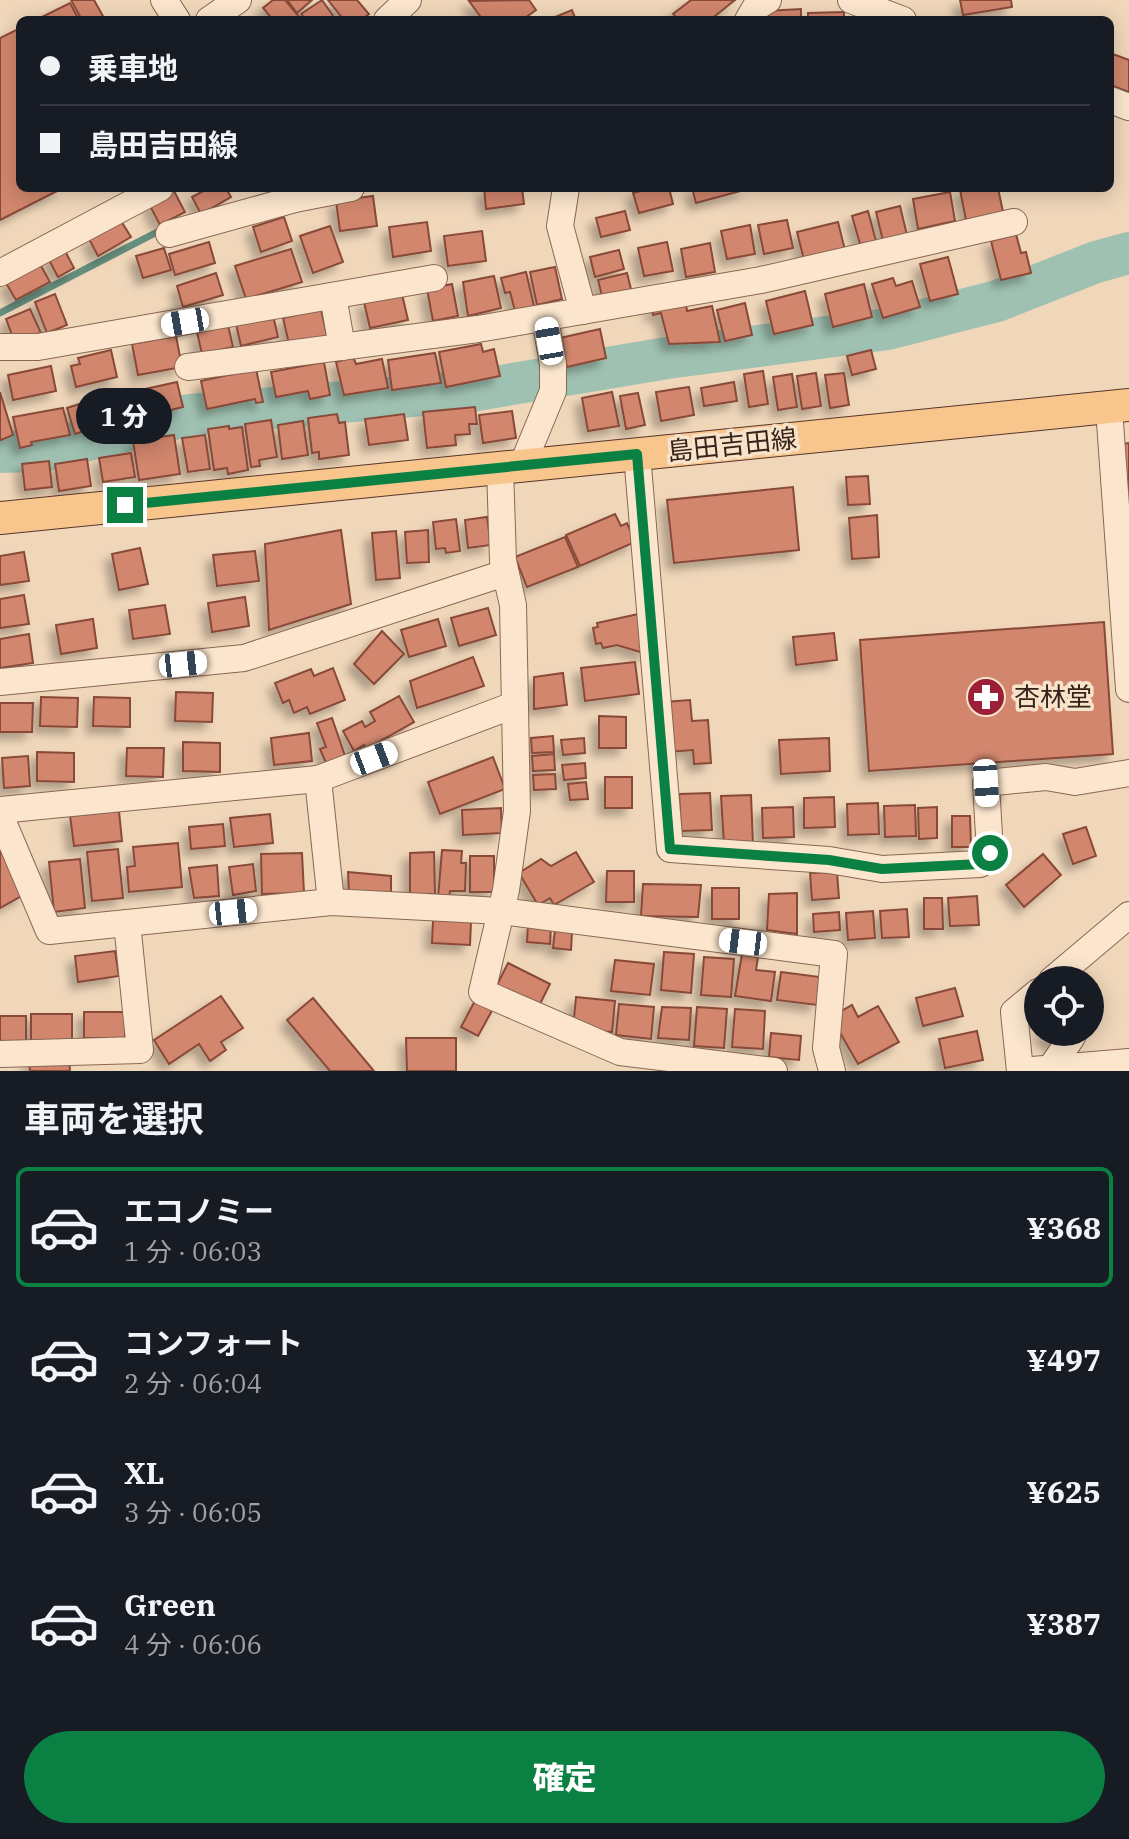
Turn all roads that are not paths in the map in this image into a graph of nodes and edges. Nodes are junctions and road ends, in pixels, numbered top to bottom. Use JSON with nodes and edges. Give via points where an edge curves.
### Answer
{"nodes":[{"id":1,"x":238,"y":0,"type":"edge"},
{"id":2,"x":408,"y":0,"type":"edge"},
{"id":3,"x":768,"y":0,"type":"edge"},
{"id":4,"x":851,"y":0,"type":"edge"},
{"id":5,"x":215,"y":16,"type":"edge"},
{"id":6,"x":391,"y":16,"type":"edge"},
{"id":7,"x":750,"y":16,"type":"edge"},
{"id":8,"x":893,"y":16,"type":"edge"},
{"id":9,"x":152,"y":192,"type":"edge"},
{"id":10,"x":331,"y":192,"type":"edge"},
{"id":11,"x":565,"y":192,"type":"edge"},
{"id":12,"x":1014,"y":222,"type":"dead end"},
{"id":13,"x":169,"y":234,"type":"dead end"},
{"id":14,"x":0,"y":273,"type":"edge"},
{"id":15,"x":434,"y":278,"type":"dead end"},
{"id":16,"x":333,"y":296,"type":"junction"},
{"id":17,"x":583,"y":311,"type":"junction"},
{"id":18,"x":545,"y":318,"type":"junction"},
{"id":19,"x":0,"y":347,"type":"edge"},
{"id":20,"x":342,"y":347,"type":"junction"},
{"id":21,"x":188,"y":367,"type":"dead end"},
{"id":22,"x":1119,"y":406,"type":"edge"},
{"id":23,"x":637,"y":454,"type":"junction"},
{"id":24,"x":511,"y":467,"type":"junction"},
{"id":25,"x":0,"y":518,"type":"edge"},
{"id":26,"x":505,"y":573,"type":"junction"},
{"id":27,"x":0,"y":682,"type":"edge"},
{"id":28,"x":1129,"y":689,"type":"edge"},
{"id":29,"x":514,"y":705,"type":"junction"},
{"id":30,"x":1129,"y":773,"type":"edge"},
{"id":31,"x":318,"y":779,"type":"junction"},
{"id":32,"x":0,"y":813,"type":"edge"},
{"id":33,"x":331,"y":902,"type":"junction"},
{"id":34,"x":501,"y":911,"type":"junction"},
{"id":35,"x":1129,"y":915,"type":"edge"},
{"id":36,"x":127,"y":923,"type":"junction"},
{"id":37,"x":1069,"y":966,"type":"edge"},
{"id":38,"x":1024,"y":1004,"type":"edge"},
{"id":39,"x":1066,"y":1046,"type":"edge"},
{"id":40,"x":0,"y":1054,"type":"edge"},
{"id":41,"x":1129,"y":1062,"type":"edge"},
{"id":42,"x":1050,"y":1069,"type":"edge"},
{"id":43,"x":774,"y":1071,"type":"edge"},
{"id":44,"x":832,"y":1071,"type":"edge"},
{"id":45,"x":1020,"y":1071,"type":"edge"}],
"edges":[{"from":1,"to":5,"type":"street"},
{"from":2,"to":6,"type":"street"},
{"from":3,"to":7,"type":"street"},
{"from":4,"to":8,"type":"street"},
{"from":9,"to":14,"type":"street"},
{"from":10,"to":13,"type":"street"},
{"from":11,"to":17,"type":"street","via":[[560,226]]},
{"from":12,"to":17,"type":"street","via":[[761,280]]},
{"from":15,"to":16,"type":"street"},
{"from":16,"to":19,"type":"street","via":[[38,347]]},
{"from":16,"to":20,"type":"street"},
{"from":17,"to":18,"type":"street"},
{"from":18,"to":20,"type":"street"},
{"from":18,"to":24,"type":"street","via":[[553,391]]},
{"from":20,"to":21,"type":"street"},
{"from":22,"to":23,"type":"main road","name":"島田吉田線"},
{"from":22,"to":28,"type":"street"},
{"from":23,"to":24,"type":"main road","name":"島田吉田線"},
{"from":23,"to":30,"type":"street","via":[[670,849],[882,869],[980,864],[990,853],[986,783],[1046,777],[1075,782]]},
{"from":24,"to":25,"type":"main road","name":"島田吉田線"},
{"from":24,"to":26,"type":"street"},
{"from":26,"to":27,"type":"street","via":[[244,658]]},
{"from":26,"to":29,"type":"street","via":[[513,605]]},
{"from":29,"to":31,"type":"street"},
{"from":29,"to":34,"type":"street","via":[[517,811]]},
{"from":31,"to":32,"type":"street"},
{"from":31,"to":33,"type":"street"},
{"from":32,"to":36,"type":"street","via":[[49,931]]},
{"from":33,"to":34,"type":"street"},
{"from":33,"to":36,"type":"street"},
{"from":34,"to":43,"type":"street","via":[[482,992],[620,1052]]},
{"from":34,"to":44,"type":"street","via":[[834,954],[826,1048]]},
{"from":35,"to":37,"type":"street"},
{"from":36,"to":40,"type":"street","via":[[140,1050]]},
{"from":38,"to":45,"type":"street","via":[[1014,1012]]},
{"from":39,"to":42,"type":"street"},
{"from":41,"to":42,"type":"street"},
{"from":42,"to":45,"type":"street"}]}
